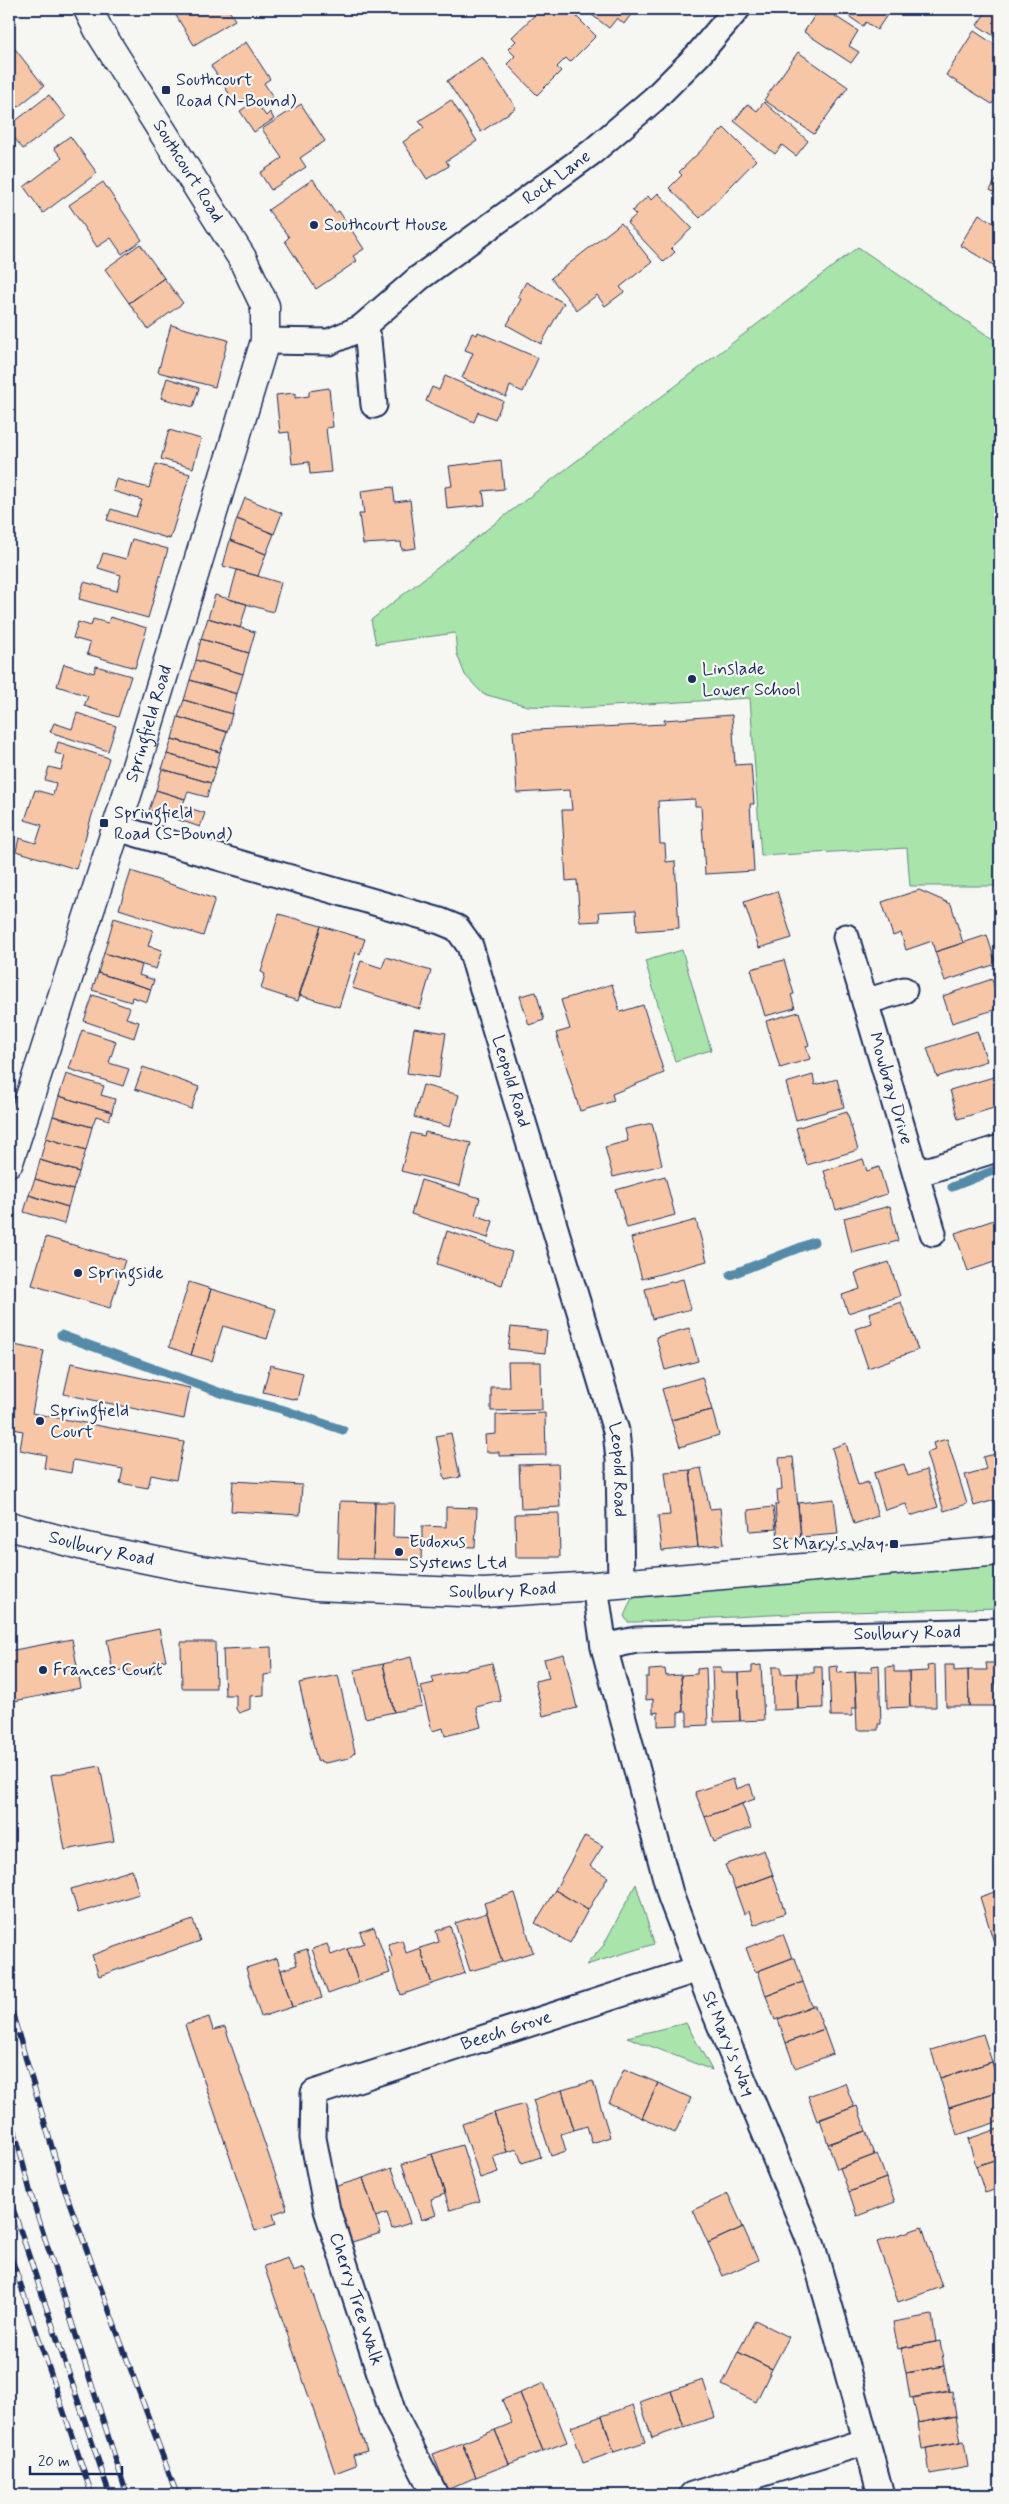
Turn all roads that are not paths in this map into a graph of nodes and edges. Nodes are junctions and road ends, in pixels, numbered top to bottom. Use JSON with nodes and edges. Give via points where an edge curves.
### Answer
{"nodes":[{"id":1,"x":88,"y":9,"type":"edge"},
{"id":2,"x":737,"y":9,"type":"edge"},
{"id":3,"x":361,"y":328,"type":"junction"},
{"id":4,"x":265,"y":341,"type":"junction"},
{"id":5,"x":374,"y":405,"type":"dead end"},
{"id":6,"x":117,"y":828,"type":"junction"},
{"id":7,"x":846,"y":937,"type":"dead end"},
{"id":8,"x":904,"y":990,"type":"dead end"},
{"id":9,"x":865,"y":1002,"type":"junction"},
{"id":10,"x":1000,"y":1148,"type":"edge"},
{"id":11,"x":9,"y":1162,"type":"edge"},
{"id":12,"x":916,"y":1174,"type":"junction"},
{"id":13,"x":933,"y":1233,"type":"dead end"},
{"id":14,"x":9,"y":1526,"type":"edge"},
{"id":15,"x":1000,"y":1551,"type":"edge"},
{"id":16,"x":608,"y":1585,"type":"junction"},
{"id":17,"x":1000,"y":1631,"type":"edge"},
{"id":18,"x":604,"y":1647,"type":"junction"},
{"id":19,"x":698,"y":1969,"type":"junction"},
{"id":20,"x":314,"y":2093,"type":"joint"},
{"id":21,"x":865,"y":2442,"type":"junction"},
{"id":22,"x":435,"y":2495,"type":"edge"},
{"id":23,"x":692,"y":2495,"type":"edge"},
{"id":24,"x":881,"y":2495,"type":"edge"}],
"edges":[{"from":1,"to":4,"type":"street","name":"Southcourt Road","via":[[245,265],[265,306]]},
{"from":2,"to":3,"type":"street","name":"Rock Lane","via":[[698,55],[600,146],[419,278]]},
{"from":3,"to":4,"type":"street","name":"Rock Lane","via":[[329,342]]},
{"from":3,"to":5,"type":"street","via":[[368,339]]},
{"from":4,"to":6,"type":"street","name":"Springfield Road"},
{"from":6,"to":11,"type":"street","name":"Springfield Road"},
{"from":6,"to":16,"type":"street","name":"Leopold Road","via":[[440,921],[457,928],[470,946],[616,1431],[619,1460]]},
{"from":7,"to":9,"type":"street","name":"Mowbray Drive"},
{"from":8,"to":9,"type":"street"},
{"from":9,"to":12,"type":"street","name":"Mowbray Drive"},
{"from":10,"to":12,"type":"street"},
{"from":12,"to":13,"type":"street","name":"Mowbray Drive"},
{"from":14,"to":16,"type":"street","name":"Soulbury Road","via":[[86,1547],[195,1569],[315,1586],[484,1593]]},
{"from":15,"to":16,"type":"street","name":"Soulbury Road"},
{"from":16,"to":18,"type":"street","name":"St Mary's Way"},
{"from":17,"to":18,"type":"street","name":"Soulbury Road","via":[[636,1640]]},
{"from":18,"to":19,"type":"street","name":"St Mary's Way","via":[[661,1864]]},
{"from":19,"to":20,"type":"street","name":"Beech Grove"},
{"from":19,"to":21,"type":"street","name":"St Mary's Way","via":[[812,2246]]},
{"from":20,"to":22,"type":"street","name":"Cherry Tree Walk","via":[[313,2138],[327,2210],[393,2413]]},
{"from":21,"to":23,"type":"street"},
{"from":21,"to":24,"type":"street","name":"St Mary's Way"}]}
